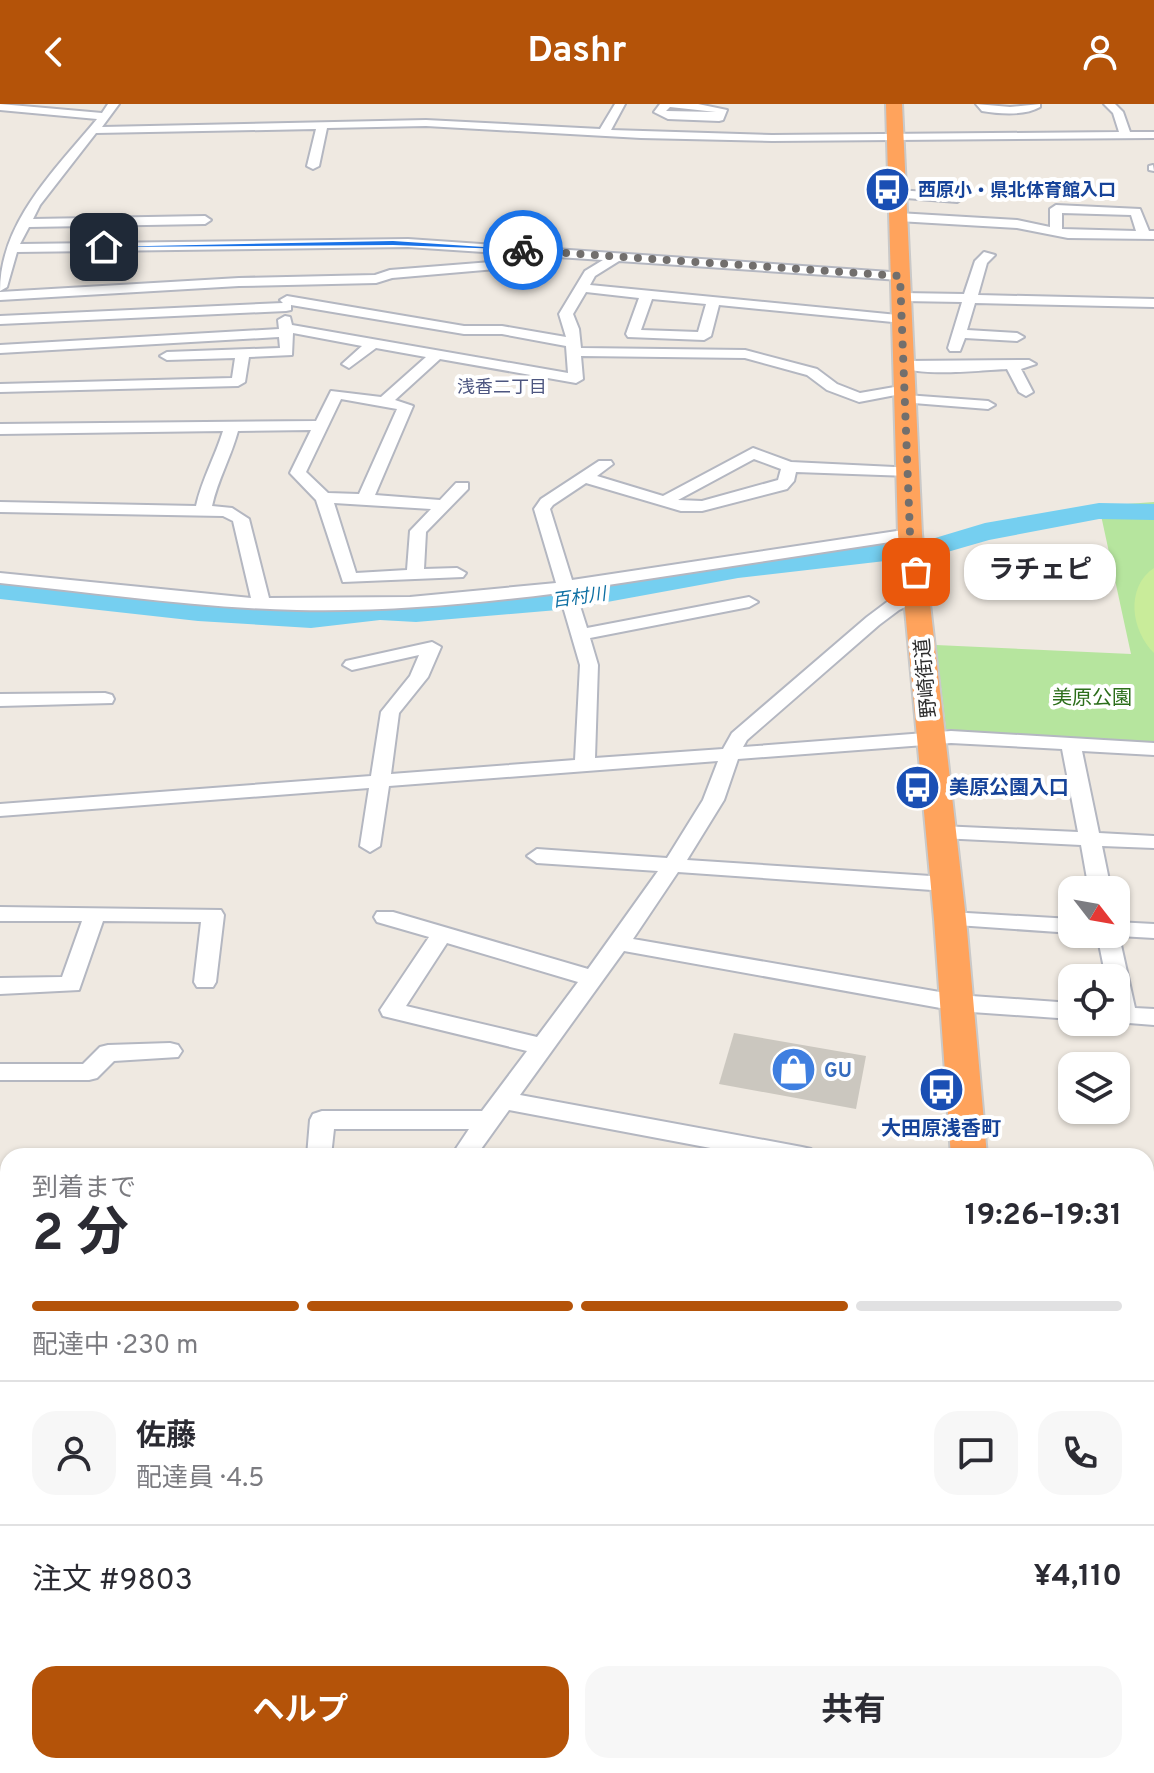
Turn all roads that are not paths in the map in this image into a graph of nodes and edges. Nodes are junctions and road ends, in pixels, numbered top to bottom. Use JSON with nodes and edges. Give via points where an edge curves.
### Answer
{"nodes":[{"id":1,"x":114,"y":104,"type":"edge"},
{"id":2,"x":620,"y":104,"type":"edge"},
{"id":3,"x":894,"y":104,"type":"edge"},
{"id":4,"x":981,"y":104,"type":"edge"},
{"id":5,"x":1035,"y":104,"type":"edge"},
{"id":6,"x":1114,"y":105,"type":"edge"},
{"id":7,"x":0,"y":107,"type":"edge"},
{"id":8,"x":1003,"y":107,"type":"edge"},
{"id":9,"x":104,"y":116,"type":"junction"},
{"id":10,"x":322,"y":127,"type":"junction"},
{"id":11,"x":93,"y":130,"type":"junction"},
{"id":12,"x":604,"y":132,"type":"junction"},
{"id":13,"x":895,"y":135,"type":"junction"},
{"id":14,"x":1125,"y":135,"type":"junction"},
{"id":15,"x":1154,"y":135,"type":"edge"},
{"id":16,"x":313,"y":166,"type":"dead end"},
{"id":17,"x":897,"y":194,"type":"junction"},
{"id":18,"x":957,"y":198,"type":"dead end"},
{"id":19,"x":898,"y":217,"type":"junction"},
{"id":20,"x":205,"y":220,"type":"dead end"},
{"id":21,"x":24,"y":223,"type":"junction"},
{"id":22,"x":1056,"y":232,"type":"junction"},
{"id":23,"x":1149,"y":235,"type":"edge"},
{"id":24,"x":12,"y":248,"type":"junction"},
{"id":25,"x":989,"y":255,"type":"dead end"},
{"id":26,"x":616,"y":257,"type":"junction"},
{"id":27,"x":243,"y":263,"type":"junction"},
{"id":28,"x":491,"y":266,"type":"dead end"},
{"id":29,"x":900,"y":276,"type":"junction"},
{"id":30,"x":0,"y":287,"type":"edge"},
{"id":31,"x":581,"y":288,"type":"junction"},
{"id":32,"x":647,"y":294,"type":"junction"},
{"id":33,"x":0,"y":296,"type":"edge"},
{"id":34,"x":902,"y":297,"type":"junction"},
{"id":35,"x":969,"y":299,"type":"junction"},
{"id":36,"x":287,"y":300,"type":"junction"},
{"id":37,"x":713,"y":301,"type":"junction"},
{"id":38,"x":1154,"y":303,"type":"edge"},
{"id":39,"x":903,"y":319,"type":"junction"},
{"id":40,"x":0,"y":320,"type":"edge"},
{"id":41,"x":285,"y":330,"type":"junction"},
{"id":42,"x":1017,"y":337,"type":"dead end"},
{"id":43,"x":373,"y":344,"type":"junction"},
{"id":44,"x":574,"y":348,"type":"junction"},
{"id":45,"x":0,"y":349,"type":"edge"},
{"id":46,"x":243,"y":353,"type":"junction"},
{"id":47,"x":436,"y":355,"type":"junction"},
{"id":48,"x":167,"y":356,"type":"dead end"},
{"id":49,"x":349,"y":364,"type":"dead end"},
{"id":50,"x":1029,"y":364,"type":"dead end"},
{"id":51,"x":905,"y":365,"type":"junction"},
{"id":52,"x":1013,"y":366,"type":"junction"},
{"id":53,"x":0,"y":388,"type":"edge"},
{"id":54,"x":1026,"y":392,"type":"dead end"},
{"id":55,"x":906,"y":394,"type":"junction"},
{"id":56,"x":384,"y":402,"type":"junction"},
{"id":57,"x":988,"y":405,"type":"dead end"},
{"id":58,"x":321,"y":425,"type":"junction"},
{"id":59,"x":232,"y":426,"type":"junction"},
{"id":60,"x":0,"y":429,"type":"edge"},
{"id":61,"x":605,"y":464,"type":"dead end"},
{"id":62,"x":789,"y":467,"type":"junction"},
{"id":63,"x":909,"y":471,"type":"junction"},
{"id":64,"x":585,"y":478,"type":"junction"},
{"id":65,"x":462,"y":486,"type":"dead end"},
{"id":66,"x":324,"y":498,"type":"junction"},
{"id":67,"x":365,"y":499,"type":"junction"},
{"id":68,"x":663,"y":502,"type":"junction"},
{"id":69,"x":444,"y":505,"type":"junction"},
{"id":70,"x":0,"y":507,"type":"edge"},
{"id":71,"x":203,"y":511,"type":"junction"},
{"id":72,"x":912,"y":545,"type":"junction"},
{"id":73,"x":457,"y":573,"type":"dead end"},
{"id":74,"x":415,"y":575,"type":"junction"},
{"id":75,"x":0,"y":578,"type":"edge"},
{"id":76,"x":566,"y":586,"type":"junction"},
{"id":77,"x":917,"y":597,"type":"junction"},
{"id":78,"x":261,"y":602,"type":"junction"},
{"id":79,"x":749,"y":602,"type":"dead end"},
{"id":80,"x":582,"y":634,"type":"junction"},
{"id":81,"x":352,"y":665,"type":"dead end"},
{"id":82,"x":105,"y":699,"type":"dead end"},
{"id":83,"x":0,"y":700,"type":"edge"},
{"id":84,"x":931,"y":741,"type":"junction"},
{"id":85,"x":1071,"y":745,"type":"junction"},
{"id":86,"x":1154,"y":749,"type":"edge"},
{"id":87,"x":727,"y":755,"type":"junction"},
{"id":88,"x":585,"y":767,"type":"junction"},
{"id":89,"x":381,"y":783,"type":"junction"},
{"id":90,"x":0,"y":810,"type":"edge"},
{"id":91,"x":940,"y":832,"type":"junction"},
{"id":92,"x":1090,"y":839,"type":"junction"},
{"id":93,"x":1154,"y":842,"type":"edge"},
{"id":94,"x":370,"y":846,"type":"dead end"},
{"id":95,"x":537,"y":856,"type":"dead end"},
{"id":96,"x":671,"y":864,"type":"junction"},
{"id":97,"x":1097,"y":876,"type":"edge"},
{"id":98,"x":946,"y":884,"type":"junction"},
{"id":99,"x":0,"y":914,"type":"edge"},
{"id":100,"x":95,"y":914,"type":"junction"},
{"id":101,"x":385,"y":917,"type":"dead end"},
{"id":102,"x":950,"y":919,"type":"junction"},
{"id":103,"x":1058,"y":925,"type":"edge"},
{"id":104,"x":1130,"y":930,"type":"edge"},
{"id":105,"x":1154,"y":931,"type":"edge"},
{"id":106,"x":442,"y":934,"type":"junction"},
{"id":107,"x":617,"y":943,"type":"junction"},
{"id":108,"x":592,"y":978,"type":"junction"},
{"id":109,"x":205,"y":982,"type":"dead end"},
{"id":110,"x":0,"y":986,"type":"edge"},
{"id":111,"x":957,"y":1003,"type":"junction"},
{"id":112,"x":1058,"y":1010,"type":"edge"},
{"id":113,"x":1130,"y":1015,"type":"edge"},
{"id":114,"x":1154,"y":1017,"type":"edge"},
{"id":115,"x":541,"y":1046,"type":"junction"},
{"id":116,"x":170,"y":1051,"type":"dead end"},
{"id":117,"x":0,"y":1072,"type":"edge"},
{"id":118,"x":495,"y":1110,"type":"junction"},
{"id":119,"x":320,"y":1148,"type":"edge"},
{"id":120,"x":469,"y":1148,"type":"edge"},
{"id":121,"x":749,"y":1148,"type":"edge"},
{"id":122,"x":968,"y":1148,"type":"edge"}],
"edges":[{"from":1,"to":9,"type":"street"},
{"from":2,"to":12,"type":"street"},
{"from":3,"to":13,"type":"highway","name":"野崎街道"},
{"from":4,"to":8,"type":"street","via":[[986,109]]},
{"from":5,"to":8,"type":"street","via":[[1030,109]]},
{"from":6,"to":14,"type":"street"},
{"from":7,"to":9,"type":"street"},
{"from":9,"to":11,"type":"street"},
{"from":10,"to":11,"type":"street"},
{"from":10,"to":12,"type":"street","via":[[468,124]]},
{"from":10,"to":16,"type":"street"},
{"from":11,"to":21,"type":"street"},
{"from":12,"to":13,"type":"street","via":[[772,138]]},
{"from":13,"to":14,"type":"street"},
{"from":13,"to":17,"type":"highway","name":"野崎街道"},
{"from":14,"to":15,"type":"street"},
{"from":17,"to":18,"type":"street"},
{"from":17,"to":19,"type":"highway","name":"野崎街道"},
{"from":19,"to":22,"type":"street","via":[[1017,224]]},
{"from":19,"to":29,"type":"highway","name":"野崎街道"},
{"from":20,"to":21,"type":"street"},
{"from":21,"to":24,"type":"street"},
{"from":22,"to":23,"type":"street"},
{"from":22,"to":23,"type":"street","via":[[1056,209],[1136,212]]},
{"from":24,"to":27,"type":"street"},
{"from":24,"to":30,"type":"street"},
{"from":25,"to":35,"type":"street","via":[[981,261]]},
{"from":26,"to":27,"type":"street","via":[[434,244]]},
{"from":26,"to":29,"type":"street"},
{"from":26,"to":31,"type":"street","via":[[590,274]]},
{"from":27,"to":28,"type":"street","via":[[376,279]]},
{"from":27,"to":33,"type":"street"},
{"from":29,"to":34,"type":"highway","name":"野崎街道"},
{"from":31,"to":32,"type":"street"},
{"from":31,"to":44,"type":"street","via":[[566,314]]},
{"from":32,"to":37,"type":"street"},
{"from":32,"to":37,"type":"street","via":[[633,334],[704,336]]},
{"from":34,"to":35,"type":"street"},
{"from":34,"to":39,"type":"highway","name":"野崎街道"},
{"from":35,"to":38,"type":"street"},
{"from":35,"to":42,"type":"street","via":[[958,341]]},
{"from":36,"to":40,"type":"street"},
{"from":36,"to":41,"type":"street"},
{"from":36,"to":44,"type":"street","via":[[464,330],[502,330]]},
{"from":37,"to":39,"type":"street"},
{"from":39,"to":51,"type":"highway","name":"野崎街道"},
{"from":41,"to":43,"type":"street"},
{"from":41,"to":45,"type":"street"},
{"from":41,"to":46,"type":"street","via":[[287,352]]},
{"from":43,"to":47,"type":"street"},
{"from":43,"to":49,"type":"street"},
{"from":44,"to":47,"type":"street","via":[[576,379]]},
{"from":44,"to":55,"type":"street","via":[[745,354],[812,372],[859,398]]},
{"from":46,"to":48,"type":"street"},
{"from":46,"to":53,"type":"street","via":[[238,382]]},
{"from":47,"to":56,"type":"street"},
{"from":50,"to":52,"type":"street"},
{"from":51,"to":52,"type":"street"},
{"from":51,"to":55,"type":"highway","name":"野崎街道"},
{"from":52,"to":54,"type":"street"},
{"from":55,"to":57,"type":"street"},
{"from":55,"to":63,"type":"highway","name":"野崎街道"},
{"from":56,"to":58,"type":"street","via":[[336,394]]},
{"from":56,"to":67,"type":"street","via":[[406,406]]},
{"from":58,"to":59,"type":"street"},
{"from":58,"to":66,"type":"street","via":[[298,473]]},
{"from":59,"to":60,"type":"street"},
{"from":59,"to":71,"type":"street","via":[[210,478]]},
{"from":61,"to":64,"type":"street"},
{"from":62,"to":63,"type":"street"},
{"from":62,"to":68,"type":"street","via":[[753,453]]},
{"from":62,"to":68,"type":"street","via":[[781,486],[702,506]]},
{"from":63,"to":72,"type":"highway","name":"野崎街道"},
{"from":64,"to":68,"type":"street"},
{"from":64,"to":76,"type":"street","via":[[542,509]]},
{"from":65,"to":69,"type":"street"},
{"from":66,"to":67,"type":"street"},
{"from":66,"to":74,"type":"street","via":[[349,578]]},
{"from":67,"to":69,"type":"street"},
{"from":69,"to":74,"type":"street","via":[[418,531]]},
{"from":70,"to":71,"type":"street"},
{"from":71,"to":78,"type":"street","via":[[226,511],[241,519]]},
{"from":72,"to":76,"type":"street"},
{"from":72,"to":77,"type":"highway","name":"野崎街道"},
{"from":73,"to":74,"type":"street"},
{"from":75,"to":78,"type":"street"},
{"from":76,"to":78,"type":"street","via":[[458,600]]},
{"from":76,"to":80,"type":"street"},
{"from":77,"to":84,"type":"highway","name":"野崎街道"},
{"from":77,"to":87,"type":"street","via":[[893,606],[812,672],[753,723]]},
{"from":79,"to":80,"type":"street"},
{"from":80,"to":88,"type":"street","via":[[589,665]]},
{"from":81,"to":89,"type":"street","via":[[432,647],[419,677],[390,712]]},
{"from":82,"to":83,"type":"street"},
{"from":84,"to":85,"type":"street","via":[[951,737]]},
{"from":84,"to":87,"type":"street"},
{"from":84,"to":91,"type":"highway","name":"野崎街道"},
{"from":85,"to":86,"type":"street"},
{"from":85,"to":92,"type":"street"},
{"from":87,"to":88,"type":"street"},
{"from":87,"to":96,"type":"street","via":[[711,806]]},
{"from":88,"to":89,"type":"street"},
{"from":89,"to":90,"type":"street"},
{"from":89,"to":94,"type":"street"},
{"from":91,"to":92,"type":"street"},
{"from":91,"to":98,"type":"highway","name":"野崎街道"},
{"from":92,"to":93,"type":"street"},
{"from":92,"to":97,"type":"street"},
{"from":95,"to":96,"type":"street"},
{"from":96,"to":98,"type":"street"},
{"from":96,"to":107,"type":"street"},
{"from":98,"to":102,"type":"highway","name":"野崎街道"},
{"from":99,"to":100,"type":"street"},
{"from":100,"to":109,"type":"street","via":[[213,915]]},
{"from":100,"to":110,"type":"street","via":[[71,985]]},
{"from":101,"to":106,"type":"street"},
{"from":102,"to":103,"type":"street"},
{"from":102,"to":111,"type":"highway","name":"野崎街道"},
{"from":104,"to":105,"type":"street"},
{"from":106,"to":108,"type":"street"},
{"from":106,"to":115,"type":"street","via":[[391,1010]]},
{"from":107,"to":108,"type":"street"},
{"from":107,"to":111,"type":"street"},
{"from":108,"to":115,"type":"street"},
{"from":111,"to":112,"type":"street"},
{"from":111,"to":122,"type":"highway","name":"野崎街道"},
{"from":113,"to":114,"type":"street"},
{"from":115,"to":118,"type":"street"},
{"from":116,"to":117,"type":"street","via":[[108,1053],[89,1072]]},
{"from":118,"to":119,"type":"street","via":[[322,1120]]},
{"from":118,"to":120,"type":"street"},
{"from":118,"to":121,"type":"street"}]}
